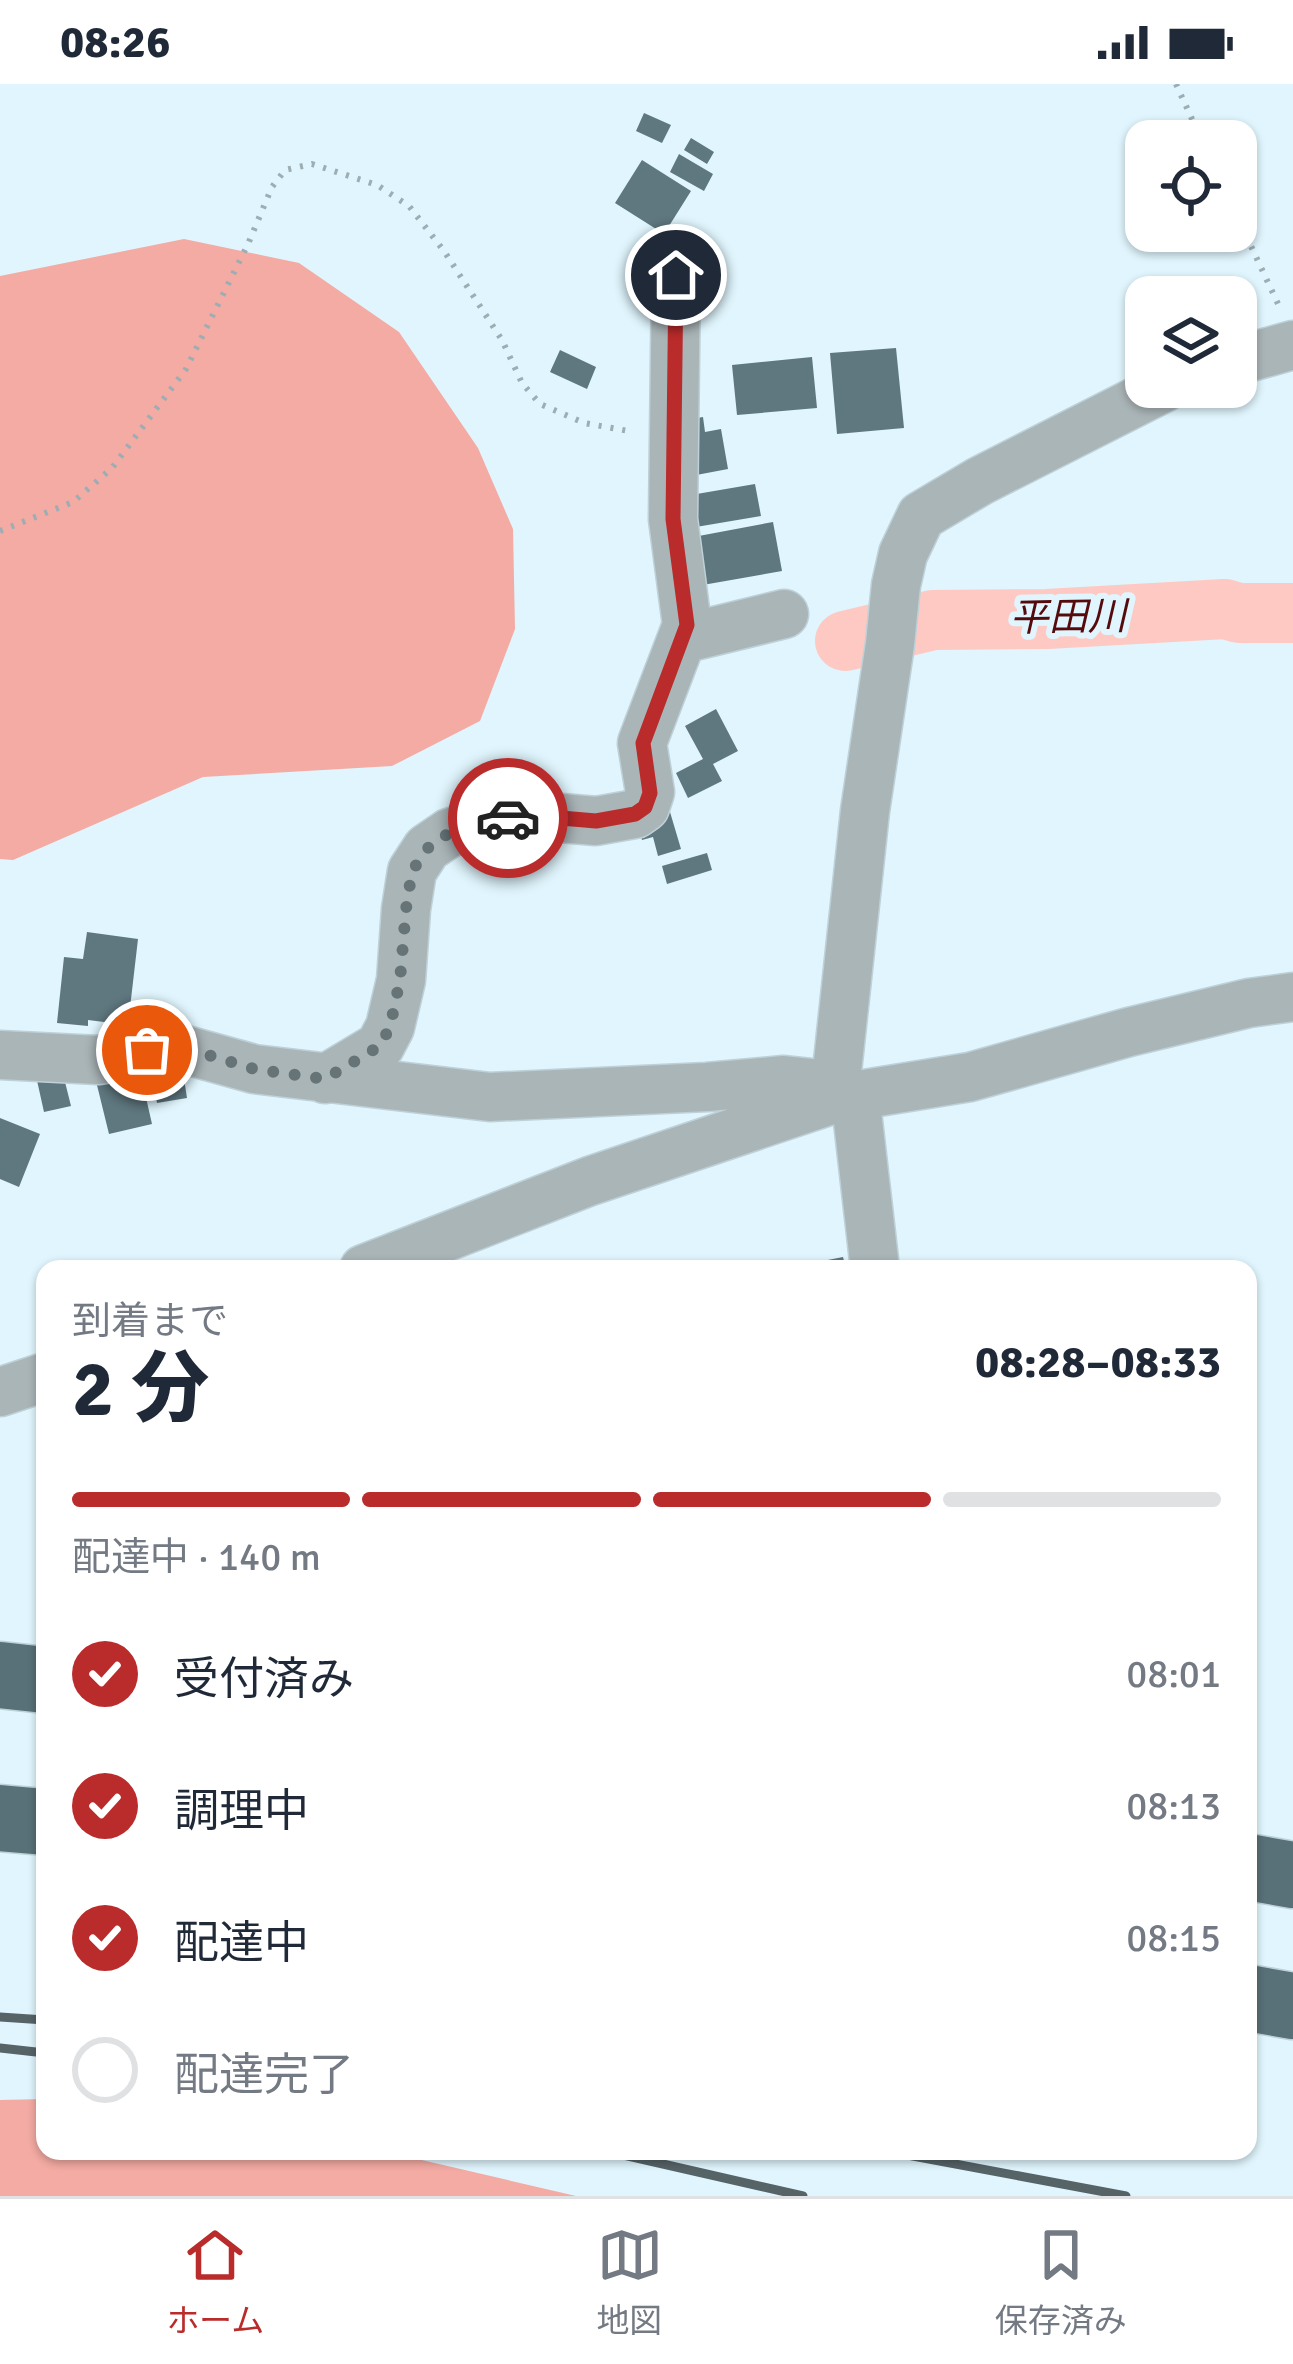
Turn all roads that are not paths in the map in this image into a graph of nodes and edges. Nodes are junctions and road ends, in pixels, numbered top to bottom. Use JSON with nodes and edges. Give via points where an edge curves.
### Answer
{"nodes":[{"id":1,"x":676,"y":275,"type":"dead end"},
{"id":2,"x":1288,"y":331,"type":"edge"},
{"id":3,"x":1257,"y":349,"type":"edge"},
{"id":4,"x":1125,"y":408,"type":"edge"},
{"id":5,"x":784,"y":614,"type":"dead end"},
{"id":6,"x":682,"y":639,"type":"junction"},
{"id":7,"x":1293,"y":998,"type":"edge"},
{"id":8,"x":0,"y":1055,"type":"edge"},
{"id":9,"x":325,"y":1079,"type":"junction"},
{"id":10,"x":845,"y":1097,"type":"junction"},
{"id":11,"x":387,"y":1260,"type":"edge"},
{"id":12,"x":872,"y":1260,"type":"edge"},
{"id":13,"x":36,"y":1380,"type":"edge"},
{"id":14,"x":0,"y":1392,"type":"edge"},
{"id":15,"x":0,"y":1675,"type":"edge"},
{"id":16,"x":36,"y":1679,"type":"edge"},
{"id":17,"x":0,"y":1818,"type":"edge"},
{"id":18,"x":36,"y":1821,"type":"edge"},
{"id":19,"x":1257,"y":1869,"type":"edge"},
{"id":20,"x":1293,"y":1875,"type":"edge"},
{"id":21,"x":1257,"y":2000,"type":"edge"},
{"id":22,"x":1293,"y":2006,"type":"edge"}],
"edges":[{"from":1,"to":6,"type":"street","via":[[673,519],[687,625]]},
{"from":2,"to":3,"type":"street"},
{"from":4,"to":10,"type":"street","via":[[921,516],[903,554],[866,812]]},
{"from":5,"to":6,"type":"street"},
{"from":6,"to":9,"type":"street","via":[[643,743],[645,807],[596,821],[526,815],[473,825],[428,848],[412,871],[390,1027],[380,1046]]},
{"from":7,"to":10,"type":"street","via":[[1149,1027],[970,1077]]},
{"from":8,"to":9,"type":"street","via":[[98,1060],[175,1046]]},
{"from":9,"to":10,"type":"street","via":[[490,1097],[784,1080]]},
{"from":10,"to":11,"type":"street","via":[[590,1181]]},
{"from":10,"to":12,"type":"street"},
{"from":13,"to":14,"type":"street"},
{"from":15,"to":16,"type":"highway"},
{"from":17,"to":18,"type":"highway"},
{"from":19,"to":20,"type":"highway"},
{"from":21,"to":22,"type":"highway"}]}
